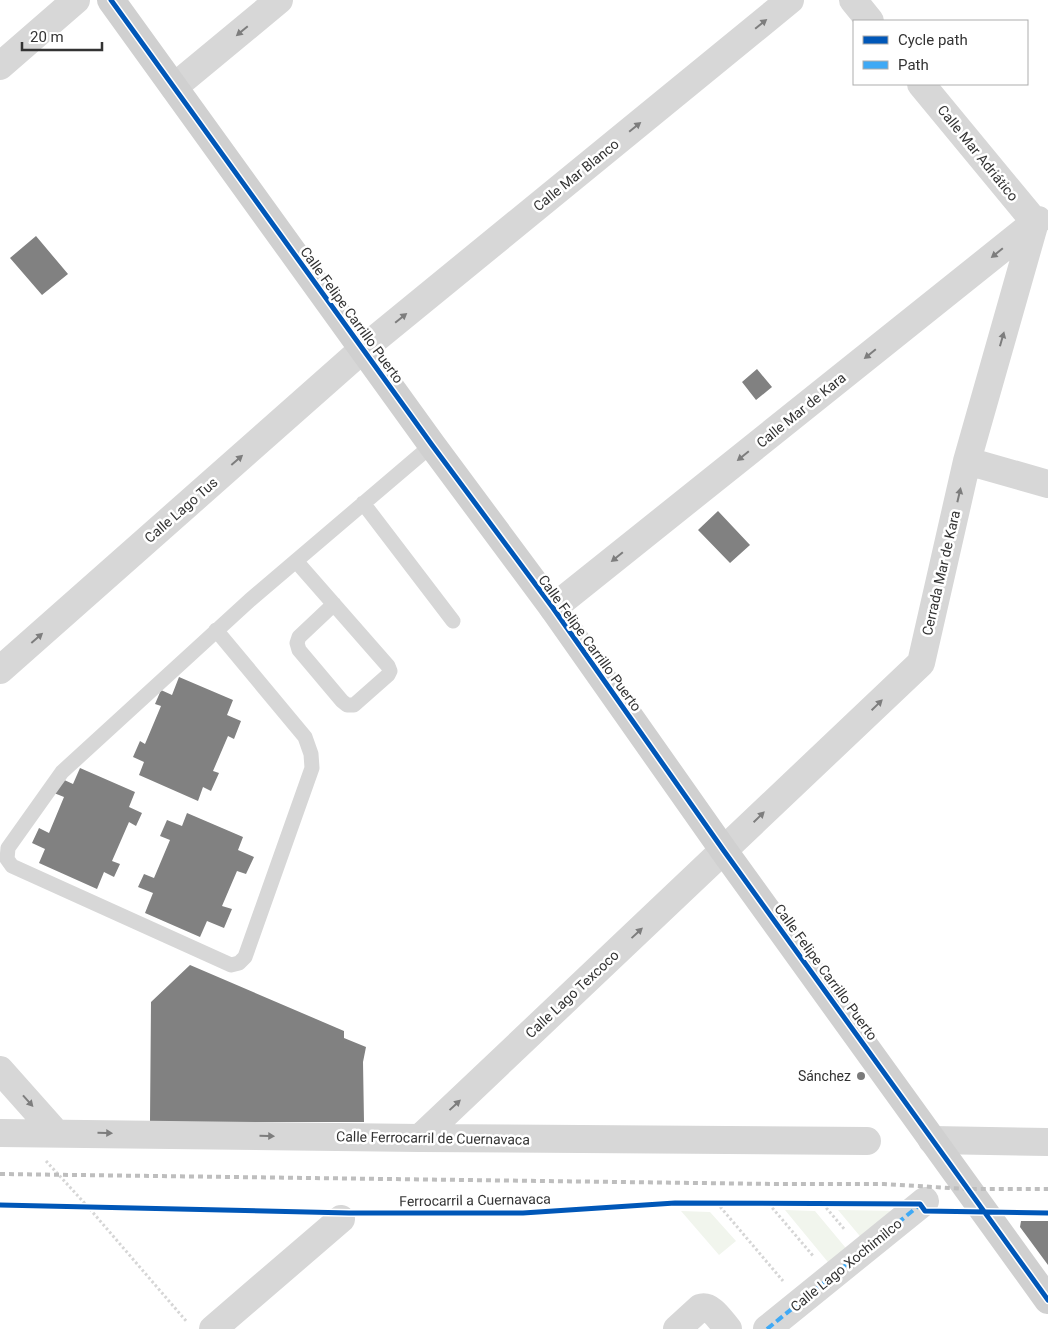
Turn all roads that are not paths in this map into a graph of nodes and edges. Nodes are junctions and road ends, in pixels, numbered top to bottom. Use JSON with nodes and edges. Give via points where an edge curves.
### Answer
{"nodes":[{"id":1,"x":76,"y":0,"type":"edge"},
{"id":2,"x":111,"y":0,"type":"edge"},
{"id":3,"x":279,"y":0,"type":"edge"},
{"id":4,"x":790,"y":0,"type":"edge"},
{"id":5,"x":852,"y":0,"type":"edge"},
{"id":6,"x":869,"y":20,"type":"edge"},
{"id":7,"x":0,"y":66,"type":"edge"},
{"id":8,"x":922,"y":85,"type":"edge"},
{"id":9,"x":174,"y":87,"type":"junction"},
{"id":10,"x":1042,"y":217,"type":"edge"},
{"id":11,"x":363,"y":349,"type":"junction"},
{"id":12,"x":432,"y":445,"type":"junction"},
{"id":13,"x":967,"y":461,"type":"junction"},
{"id":14,"x":1048,"y":484,"type":"edge"},
{"id":15,"x":363,"y":503,"type":"junction"},
{"id":16,"x":296,"y":561,"type":"junction"},
{"id":17,"x":334,"y":604,"type":"junction"},
{"id":18,"x":553,"y":608,"type":"junction"},
{"id":19,"x":453,"y":621,"type":"dead end"},
{"id":20,"x":216,"y":630,"type":"junction"},
{"id":21,"x":0,"y":670,"type":"edge"},
{"id":22,"x":724,"y":850,"type":"junction"},
{"id":23,"x":0,"y":1070,"type":"edge"},
{"id":24,"x":56,"y":1132,"type":"junction"},
{"id":25,"x":10,"y":1133,"type":"edge"},
{"id":26,"x":420,"y":1138,"type":"junction"},
{"id":27,"x":932,"y":1140,"type":"junction"},
{"id":28,"x":867,"y":1141,"type":"dead end"},
{"id":29,"x":1048,"y":1142,"type":"edge"},
{"id":30,"x":925,"y":1201,"type":"dead end"},
{"id":31,"x":341,"y":1219,"type":"dead end"},
{"id":32,"x":1048,"y":1300,"type":"edge"},
{"id":33,"x":220,"y":1327,"type":"edge"},
{"id":34,"x":677,"y":1329,"type":"edge"},
{"id":35,"x":728,"y":1329,"type":"edge"},
{"id":36,"x":767,"y":1329,"type":"edge"}],
"edges":[{"from":1,"to":7,"type":"street"},
{"from":2,"to":9,"type":"street","name":"Calle Felipe Carrillo Puerto"},
{"from":3,"to":9,"type":"street","one_way":true},
{"from":11,"to":4,"type":"street","name":"Calle Mar Blanco","one_way":true},
{"from":5,"to":6,"type":"street"},
{"from":8,"to":10,"type":"street","name":"Calle Mar Adriático"},
{"from":9,"to":11,"type":"street","name":"Calle Felipe Carrillo Puerto"},
{"from":13,"to":10,"type":"street","name":"Cerrada Mar de Kara","one_way":true},
{"from":10,"to":18,"type":"street","name":"Calle Mar de Kara","one_way":true},
{"from":11,"to":12,"type":"street","name":"Calle Felipe Carrillo Puerto"},
{"from":21,"to":11,"type":"street","name":"Calle Lago Tus","one_way":true},
{"from":12,"to":15,"type":"lane"},
{"from":12,"to":18,"type":"street","name":"Calle Felipe Carrillo Puerto"},
{"from":13,"to":14,"type":"street"},
{"from":22,"to":13,"type":"street","name":"Cerrada Mar de Kara","one_way":true,"via":[[920,663]]},
{"from":15,"to":16,"type":"lane"},
{"from":15,"to":19,"type":"lane"},
{"from":16,"to":17,"type":"lane"},
{"from":16,"to":20,"type":"lane"},
{"from":17,"to":17,"type":"lane","via":[[299,637],[297,643],[342,701],[354,705],[390,671]]},
{"from":18,"to":22,"type":"street","name":"Calle Felipe Carrillo Puerto"},
{"from":20,"to":20,"type":"lane","via":[[304,737],[311,754],[312,768],[245,957],[231,965],[12,866],[7,859],[8,848],[62,772]]},
{"from":26,"to":22,"type":"street","name":"Calle Lago Texcoco","one_way":true},
{"from":22,"to":27,"type":"street","name":"Calle Felipe Carrillo Puerto"},
{"from":23,"to":24,"type":"street","one_way":true},
{"from":24,"to":25,"type":"street","name":"Calle Ferrocarril de Cuernavaca"},
{"from":24,"to":26,"type":"street","name":"Calle Ferrocarril de Cuernavaca","one_way":true},
{"from":26,"to":28,"type":"street","name":"Calle Ferrocarril de Cuernavaca"},
{"from":27,"to":29,"type":"street"},
{"from":27,"to":32,"type":"street","name":"Calle Felipe Carrillo Puerto"},
{"from":30,"to":36,"type":"street","name":"Calle Lago Xochimilco"},
{"from":31,"to":33,"type":"street"},
{"from":34,"to":35,"type":"street","via":[[705,1307]]}]}
